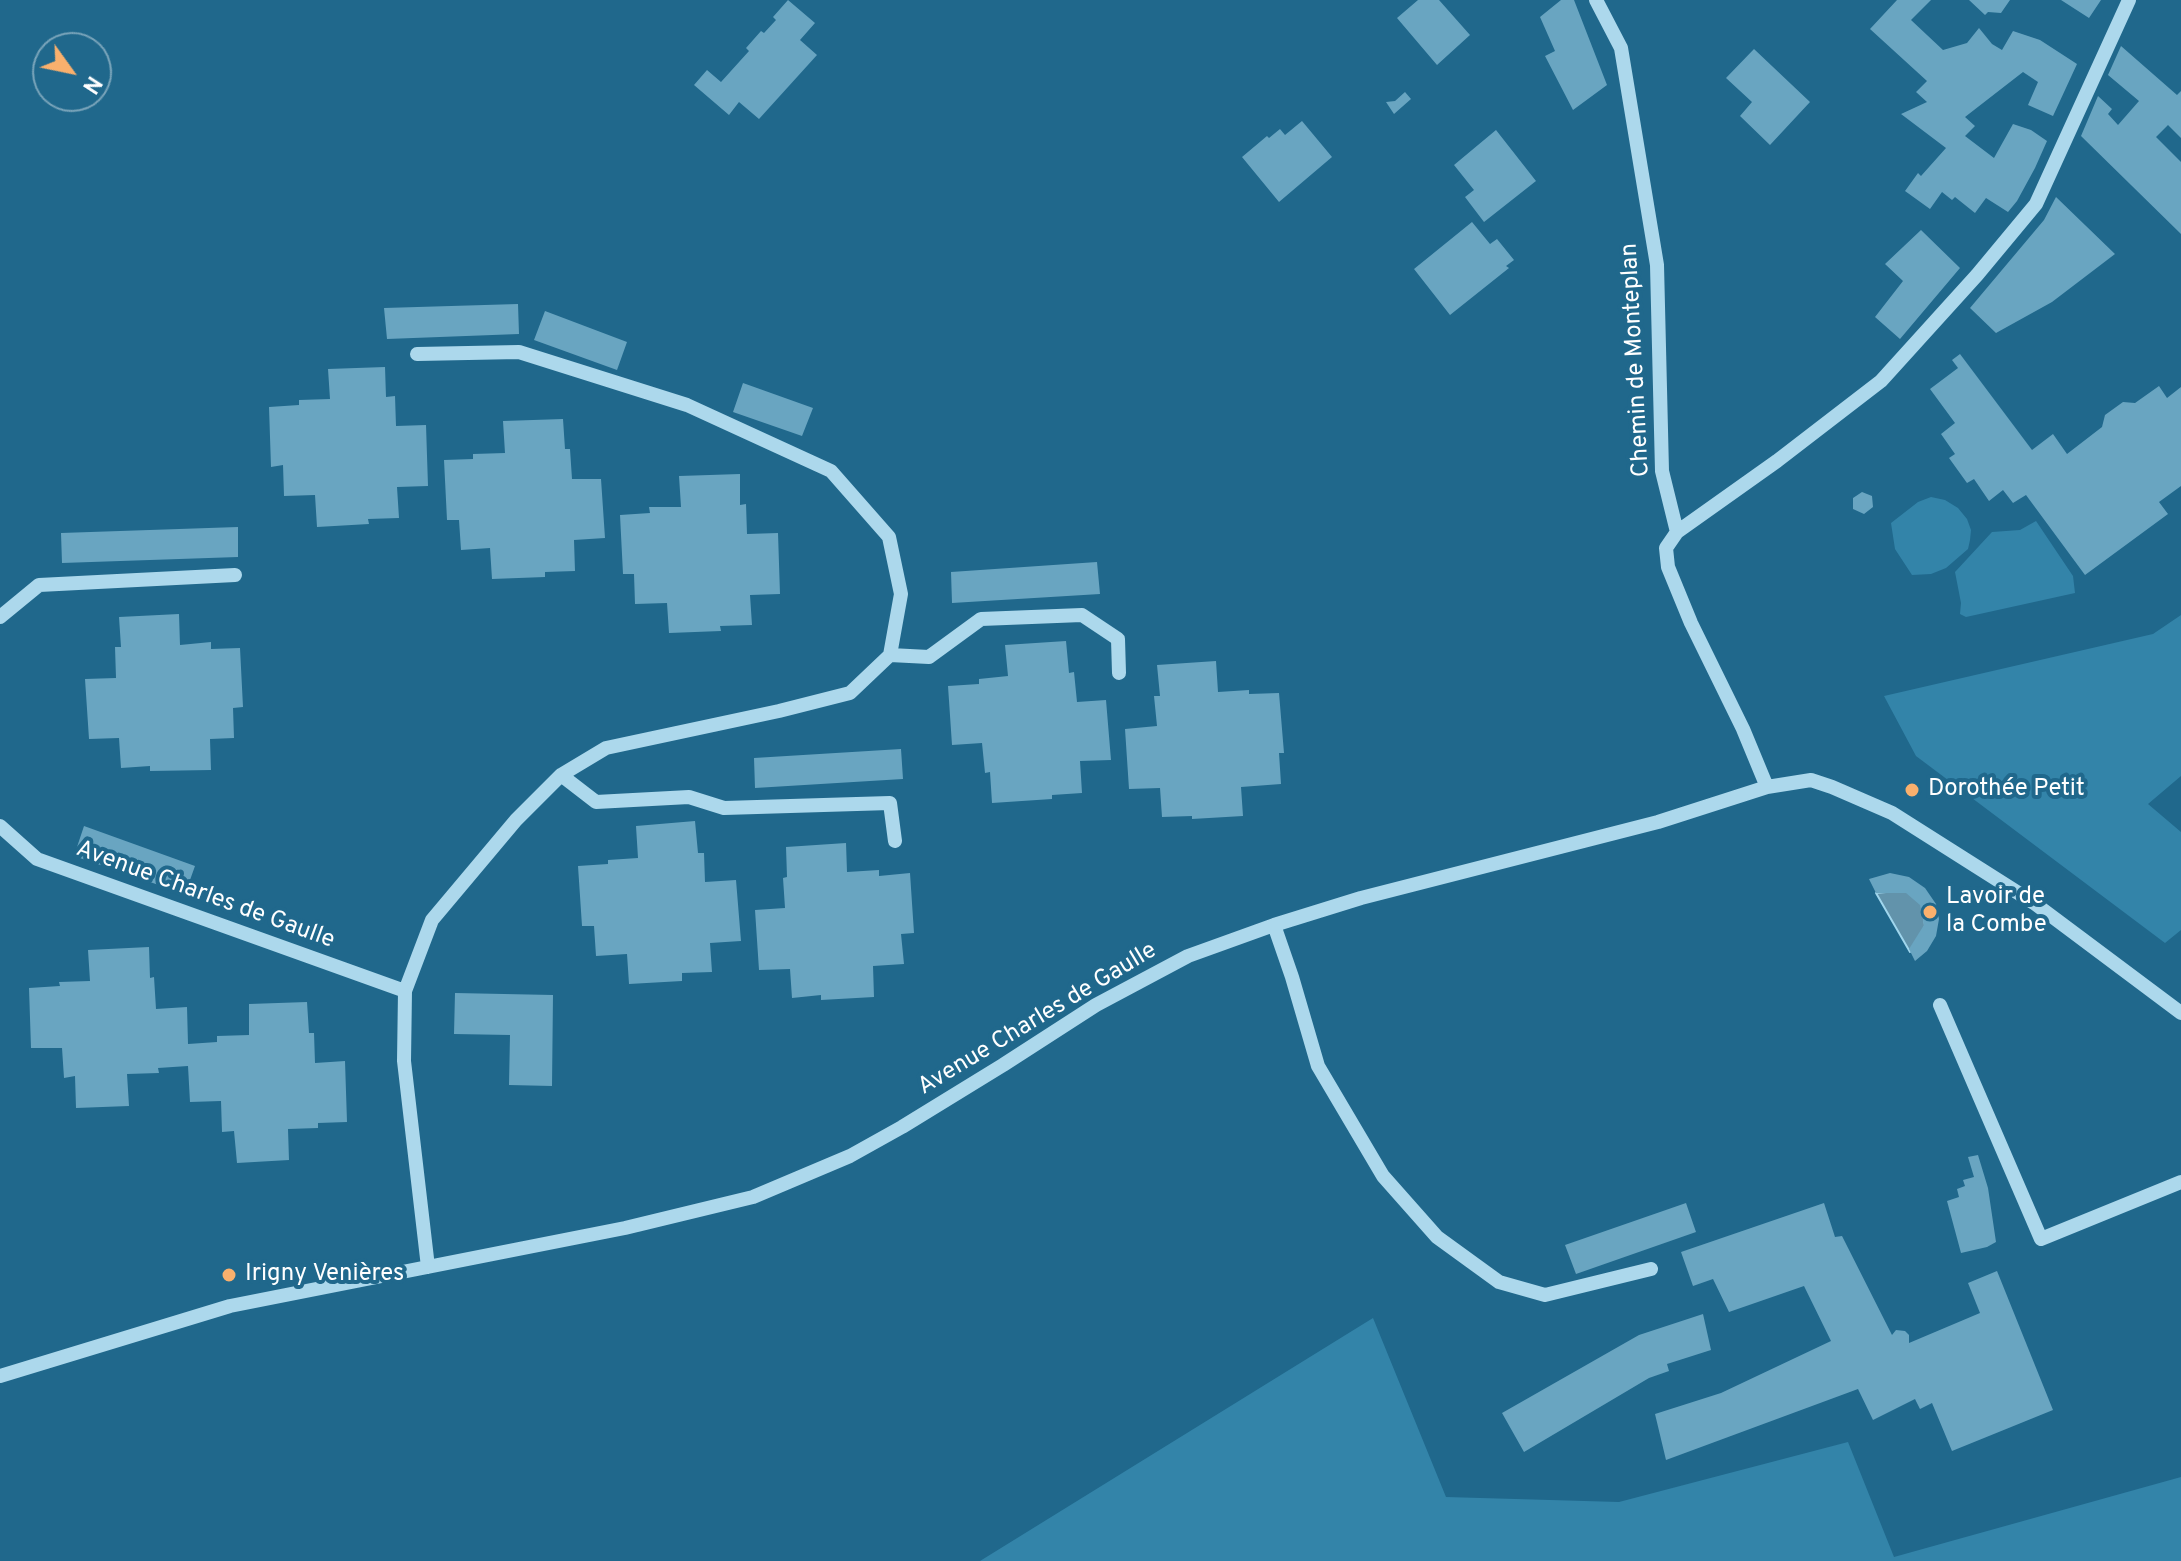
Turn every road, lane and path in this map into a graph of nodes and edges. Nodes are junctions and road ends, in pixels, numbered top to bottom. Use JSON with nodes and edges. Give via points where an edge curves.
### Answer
{"nodes":[{"id":1,"x":1596,"y":0,"type":"edge"},
{"id":2,"x":2129,"y":0,"type":"edge"},
{"id":3,"x":417,"y":354,"type":"dead end"},
{"id":4,"x":1677,"y":532,"type":"junction"},
{"id":5,"x":235,"y":575,"type":"dead end"},
{"id":6,"x":0,"y":617,"type":"edge"},
{"id":7,"x":890,"y":655,"type":"junction"},
{"id":8,"x":1119,"y":673,"type":"dead end"},
{"id":9,"x":561,"y":775,"type":"junction"},
{"id":10,"x":1767,"y":787,"type":"junction"},
{"id":11,"x":0,"y":826,"type":"edge"},
{"id":12,"x":895,"y":841,"type":"dead end"},
{"id":13,"x":1274,"y":925,"type":"junction"},
{"id":14,"x":405,"y":991,"type":"junction"},
{"id":15,"x":1940,"y":1005,"type":"dead end"},
{"id":16,"x":2181,"y":1013,"type":"edge"},
{"id":17,"x":2181,"y":1182,"type":"edge"},
{"id":18,"x":428,"y":1267,"type":"junction"},
{"id":19,"x":1651,"y":1269,"type":"dead end"},
{"id":20,"x":0,"y":1376,"type":"edge"}],
"edges":[{"from":1,"to":4,"type":"street","name":"Chemin de Monteplan","via":[[1621,48],[1657,265],[1662,471]]},
{"from":2,"to":4,"type":"street","via":[[2036,204],[1977,275],[1881,381]]},
{"from":3,"to":7,"type":"street","via":[[519,352],[687,405],[831,471],[889,537],[901,594]]},
{"from":4,"to":10,"type":"street","via":[[1666,548],[1668,567]]},
{"from":5,"to":6,"type":"street","via":[[39,585]]},
{"from":7,"to":8,"type":"street","via":[[929,657],[981,619],[1082,615],[1118,639]]},
{"from":7,"to":9,"type":"street","via":[[850,693],[606,748]]},
{"from":9,"to":12,"type":"street","via":[[596,802],[689,797],[724,808],[890,803]]},
{"from":9,"to":14,"type":"street","via":[[432,920]]},
{"from":10,"to":13,"type":"street","name":"Avenue Charles de Gaulle","via":[[1658,822]]},
{"from":10,"to":16,"type":"street","name":"Avenue Charles de Gaulle","via":[[1811,780],[1892,813],[2034,903]]},
{"from":11,"to":14,"type":"street","name":"Avenue Charles de Gaulle","via":[[37,859]]},
{"from":13,"to":18,"type":"street","name":"Avenue Charles de Gaulle","via":[[1188,956],[1096,1005],[902,1127],[793,1181],[709,1209]]},
{"from":13,"to":19,"type":"street","via":[[1318,1066],[1383,1176],[1437,1237],[1499,1282],[1545,1295]]},
{"from":14,"to":18,"type":"street","via":[[404,1061]]},
{"from":15,"to":17,"type":"street","via":[[2041,1239]]},
{"from":18,"to":20,"type":"street","name":"Avenue Charles de Gaulle","via":[[230,1306]]}]}
